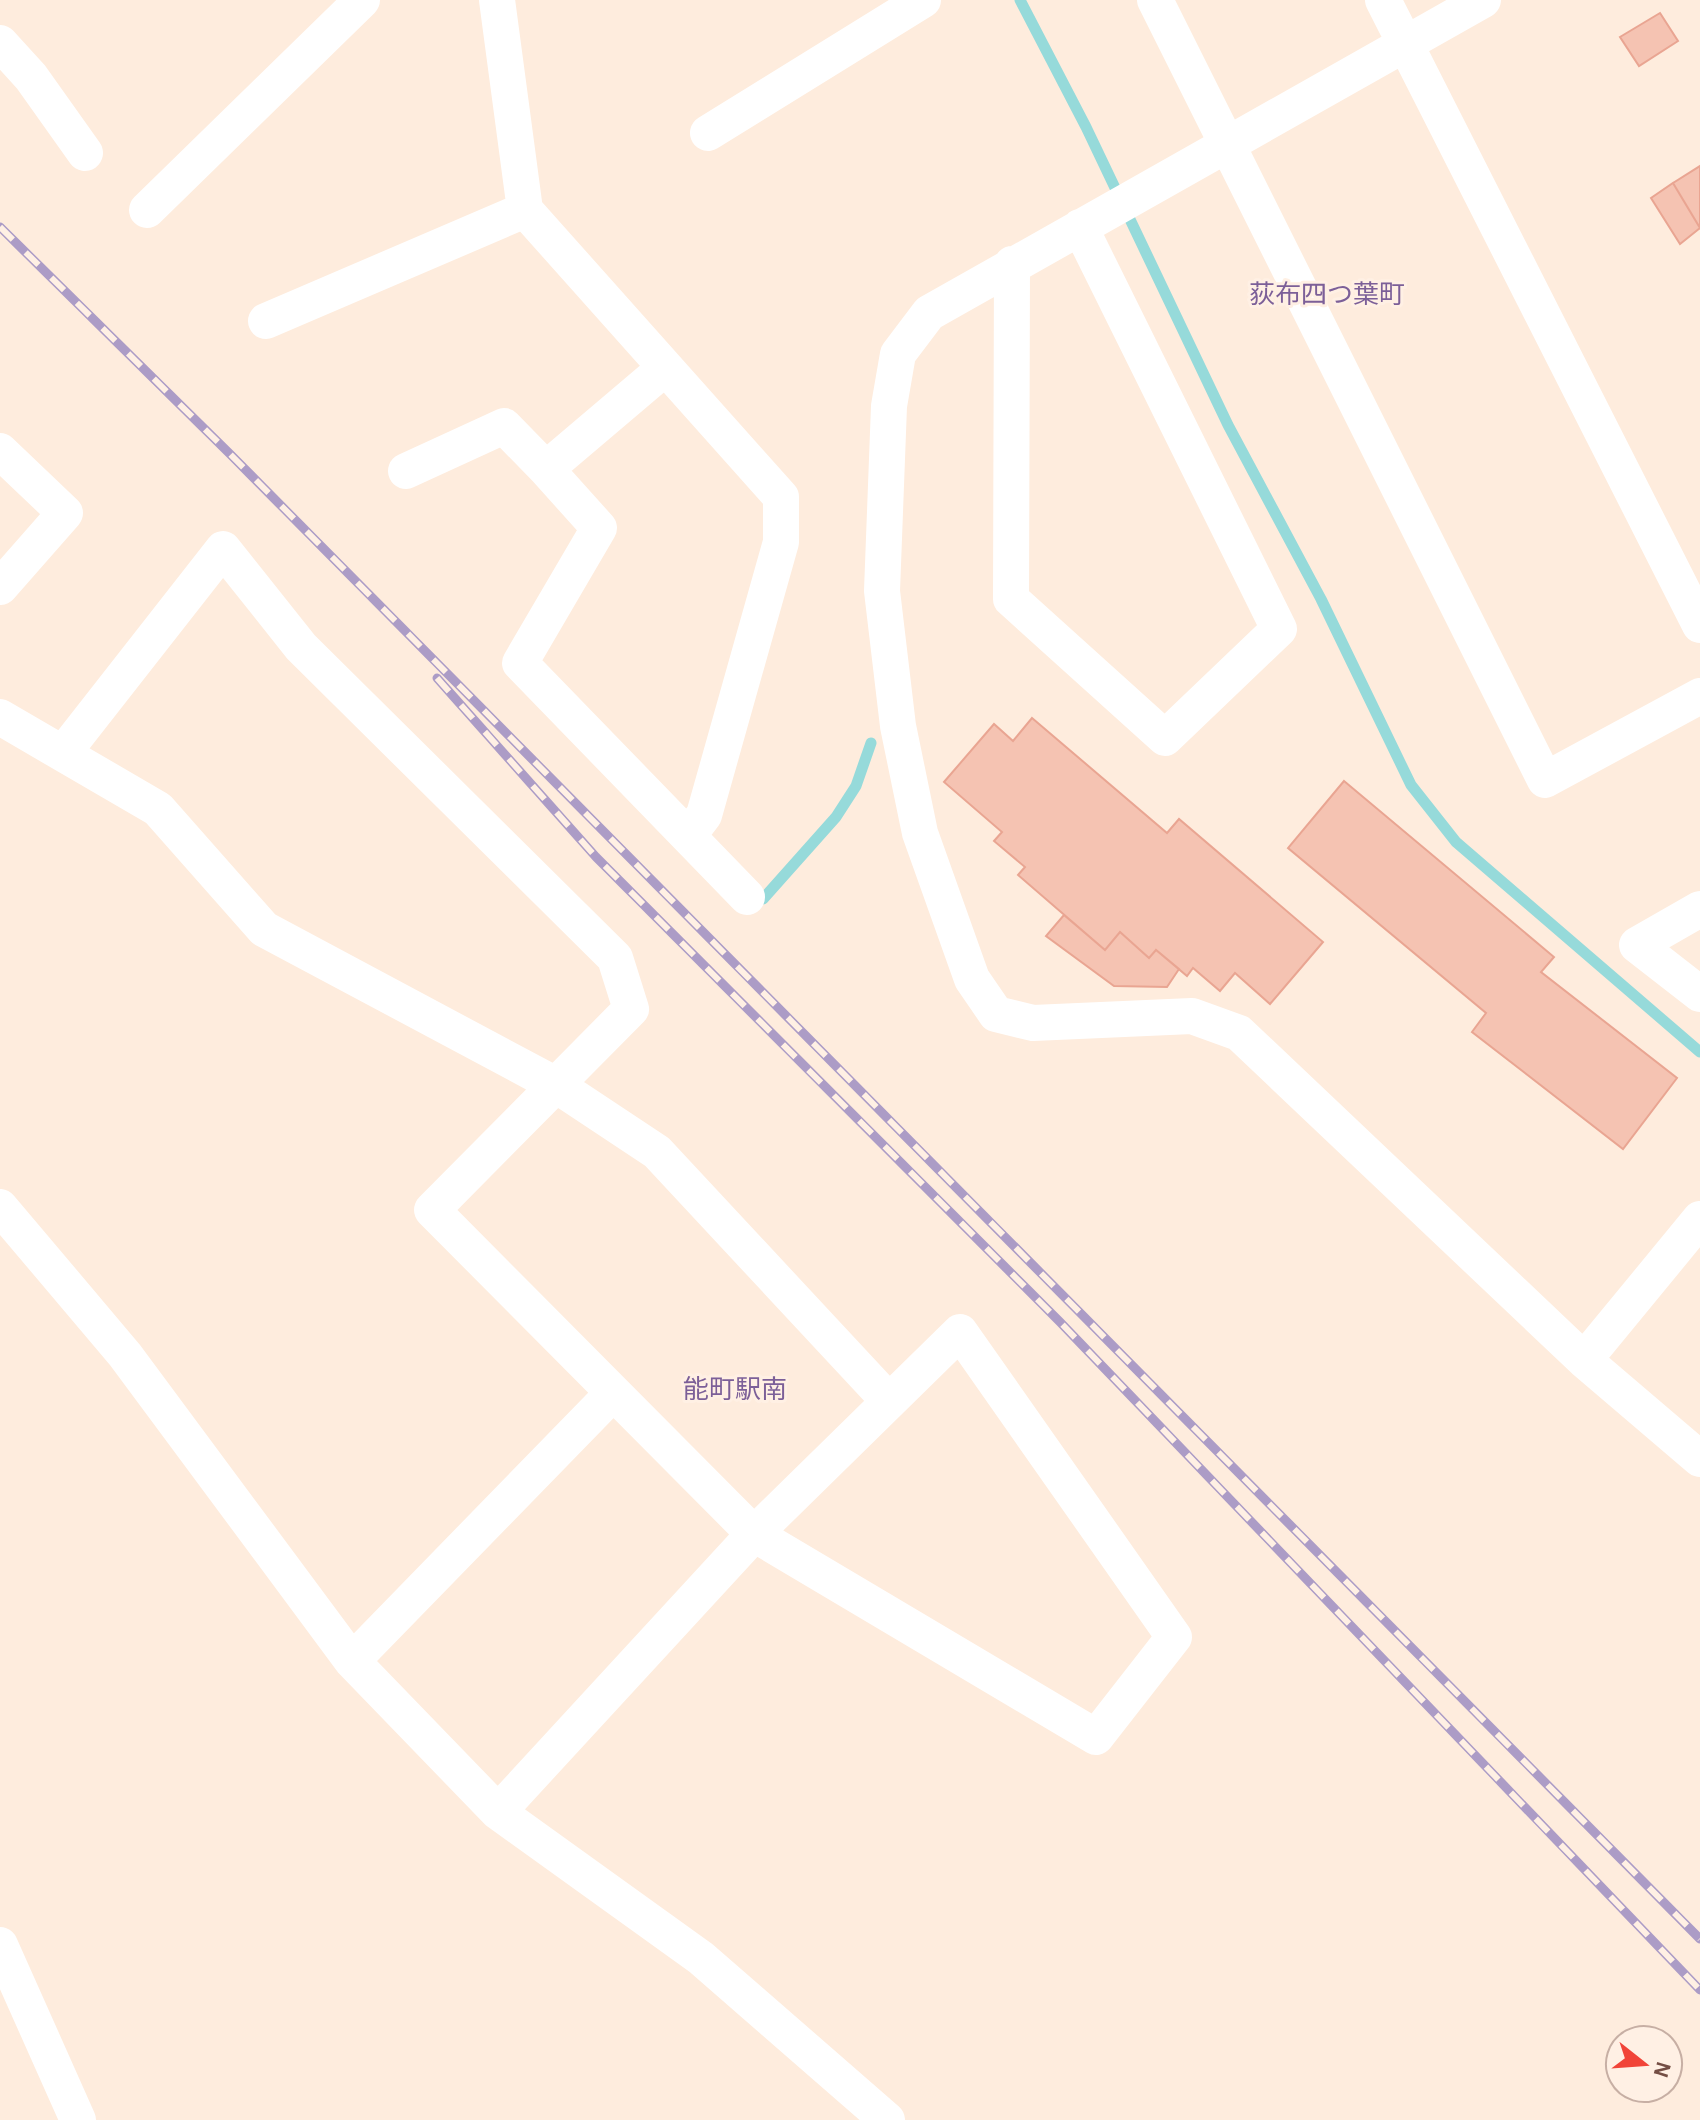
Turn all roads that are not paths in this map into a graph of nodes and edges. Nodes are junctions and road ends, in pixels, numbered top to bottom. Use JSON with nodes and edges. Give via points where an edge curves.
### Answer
{"nodes":[{"id":1,"x":362,"y":0,"type":"edge"},
{"id":2,"x":497,"y":0,"type":"edge"},
{"id":3,"x":923,"y":0,"type":"edge"},
{"id":4,"x":1155,"y":0,"type":"edge"},
{"id":5,"x":1383,"y":0,"type":"edge"},
{"id":6,"x":1483,"y":0,"type":"edge"},
{"id":7,"x":0,"y":43,"type":"edge"},
{"id":8,"x":1406,"y":44,"type":"junction"},
{"id":9,"x":708,"y":133,"type":"dead end"},
{"id":10,"x":1227,"y":145,"type":"junction"},
{"id":11,"x":85,"y":153,"type":"dead end"},
{"id":12,"x":147,"y":210,"type":"dead end"},
{"id":13,"x":525,"y":210,"type":"junction"},
{"id":14,"x":1080,"y":227,"type":"junction"},
{"id":15,"x":1012,"y":264,"type":"junction"},
{"id":16,"x":266,"y":321,"type":"dead end"},
{"id":17,"x":665,"y":368,"type":"junction"},
{"id":18,"x":0,"y":451,"type":"edge"},
{"id":19,"x":546,"y":469,"type":"junction"},
{"id":20,"x":406,"y":471,"type":"dead end"},
{"id":21,"x":0,"y":587,"type":"edge"},
{"id":22,"x":1700,"y":625,"type":"edge"},
{"id":23,"x":1700,"y":696,"type":"edge"},
{"id":24,"x":0,"y":717,"type":"edge"},
{"id":25,"x":64,"y":752,"type":"junction"},
{"id":26,"x":688,"y":836,"type":"junction"},
{"id":27,"x":747,"y":897,"type":"dead end"},
{"id":28,"x":1700,"y":909,"type":"edge"},
{"id":29,"x":1700,"y":994,"type":"edge"},
{"id":30,"x":556,"y":1085,"type":"junction"},
{"id":31,"x":0,"y":1207,"type":"edge"},
{"id":32,"x":1700,"y":1219,"type":"edge"},
{"id":33,"x":1584,"y":1360,"type":"junction"},
{"id":34,"x":613,"y":1393,"type":"junction"},
{"id":35,"x":887,"y":1399,"type":"junction"},
{"id":36,"x":1700,"y":1459,"type":"edge"},
{"id":37,"x":754,"y":1534,"type":"junction"},
{"id":38,"x":352,"y":1661,"type":"junction"},
{"id":39,"x":498,"y":1812,"type":"junction"},
{"id":40,"x":0,"y":1945,"type":"edge"},
{"id":41,"x":78,"y":2120,"type":"edge"},
{"id":42,"x":887,"y":2120,"type":"edge"}],
"edges":[{"from":1,"to":12,"type":"street"},
{"from":2,"to":13,"type":"street"},
{"from":3,"to":9,"type":"street"},
{"from":4,"to":10,"type":"street"},
{"from":5,"to":8,"type":"street"},
{"from":6,"to":8,"type":"street"},
{"from":7,"to":11,"type":"street"},
{"from":8,"to":10,"type":"street"},
{"from":8,"to":22,"type":"street"},
{"from":10,"to":14,"type":"street"},
{"from":10,"to":23,"type":"street","via":[[1545,780]]},
{"from":13,"to":16,"type":"street"},
{"from":13,"to":17,"type":"street"},
{"from":14,"to":15,"type":"street"},
{"from":14,"to":15,"type":"street","via":[[1279,629],[1165,738],[1011,599]]},
{"from":15,"to":33,"type":"street","via":[[929,313],[898,354],[889,406],[882,591],[898,726],[920,833],[972,979],[996,1014],[1033,1023],[1192,1016],[1239,1033]]},
{"from":17,"to":19,"type":"street"},
{"from":17,"to":26,"type":"street","via":[[781,497],[781,542],[704,815]]},
{"from":18,"to":21,"type":"street","via":[[65,513]]},
{"from":19,"to":20,"type":"street","via":[[504,426]]},
{"from":19,"to":26,"type":"street","via":[[599,528],[520,663]]},
{"from":24,"to":25,"type":"street"},
{"from":25,"to":30,"type":"street","via":[[158,809],[264,929]]},
{"from":25,"to":30,"type":"street","via":[[223,549],[301,647],[615,958],[631,1009]]},
{"from":26,"to":27,"type":"street"},
{"from":28,"to":29,"type":"street","via":[[1637,945]]},
{"from":30,"to":34,"type":"street","via":[[432,1210]]},
{"from":30,"to":35,"type":"street","via":[[657,1152]]},
{"from":31,"to":38,"type":"street","via":[[125,1355]]},
{"from":32,"to":33,"type":"street"},
{"from":33,"to":36,"type":"street"},
{"from":34,"to":37,"type":"street"},
{"from":34,"to":38,"type":"street"},
{"from":35,"to":37,"type":"street"},
{"from":35,"to":37,"type":"street","via":[[960,1332],[1174,1637],[1096,1737]]},
{"from":37,"to":39,"type":"street"},
{"from":38,"to":39,"type":"street"},
{"from":39,"to":42,"type":"street","via":[[701,1958]]},
{"from":40,"to":41,"type":"street"}]}
